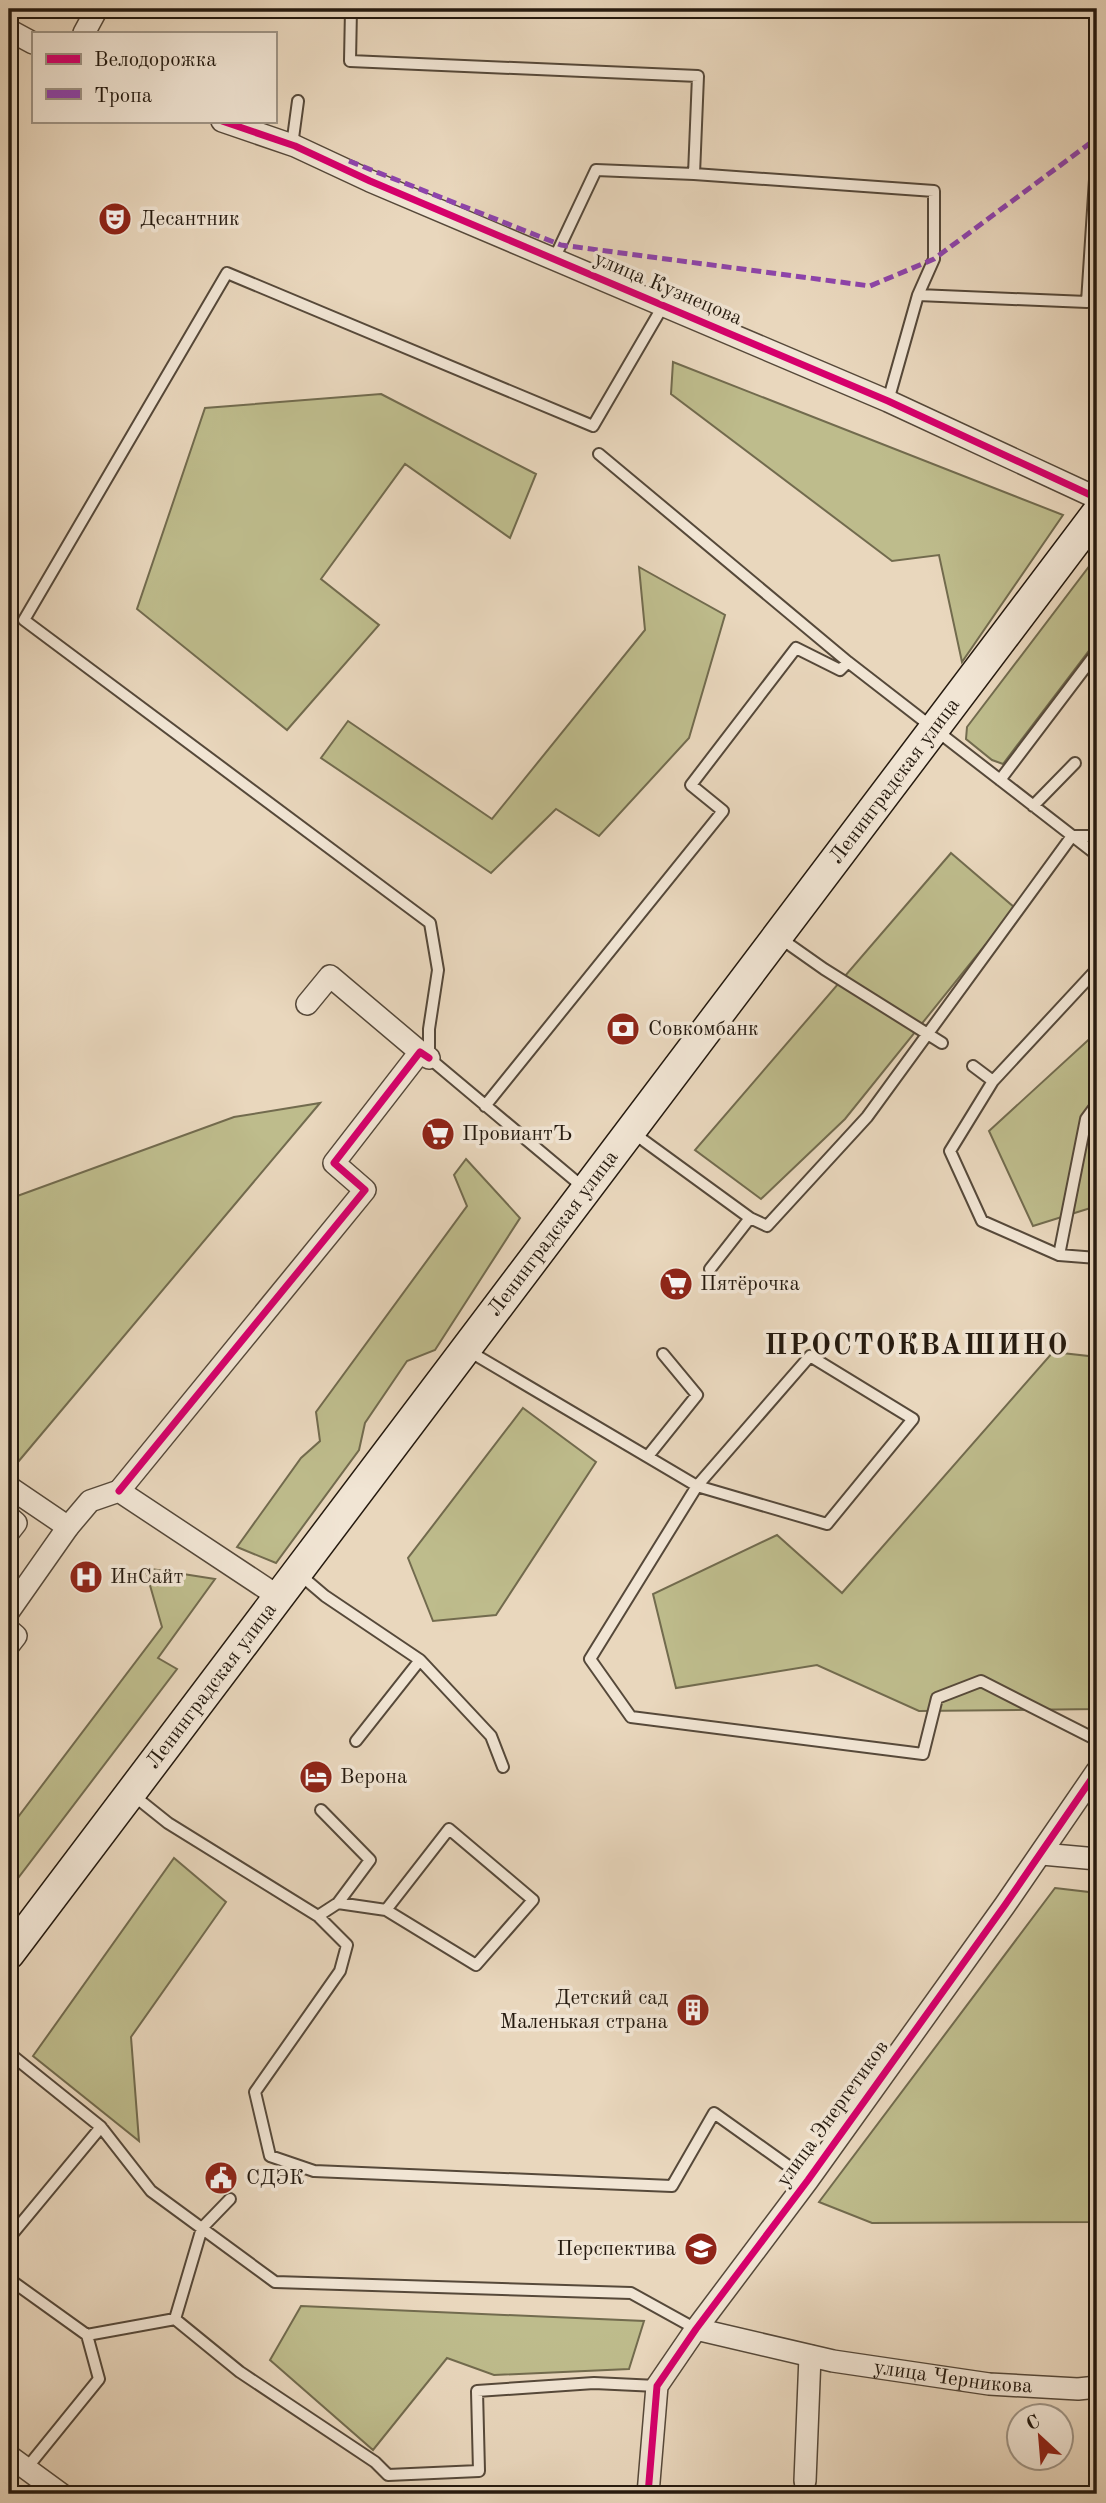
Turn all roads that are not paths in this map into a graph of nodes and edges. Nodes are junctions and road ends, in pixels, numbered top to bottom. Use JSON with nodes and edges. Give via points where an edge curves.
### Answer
{"nodes":[{"id":1,"x":97,"y":9,"type":"edge"},
{"id":2,"x":352,"y":9,"type":"edge"},
{"id":3,"x":9,"y":30,"type":"edge"},
{"id":4,"x":84,"y":32,"type":"edge"},
{"id":5,"x":32,"y":42,"type":"edge"},
{"id":6,"x":298,"y":101,"type":"dead end"},
{"id":7,"x":225,"y":122,"type":"edge"},
{"id":8,"x":295,"y":146,"type":"junction"},
{"id":9,"x":1097,"y":149,"type":"edge"},
{"id":10,"x":694,"y":174,"type":"junction"},
{"id":11,"x":554,"y":259,"type":"junction"},
{"id":12,"x":918,"y":295,"type":"junction"},
{"id":13,"x":663,"y":306,"type":"junction"},
{"id":14,"x":888,"y":401,"type":"junction"},
{"id":15,"x":599,"y":454,"type":"dead end"},
{"id":16,"x":1097,"y":498,"type":"edge"},
{"id":17,"x":1097,"y":513,"type":"edge"},
{"id":18,"x":1097,"y":652,"type":"edge"},
{"id":19,"x":848,"y":662,"type":"junction"},
{"id":20,"x":934,"y":729,"type":"junction"},
{"id":21,"x":1075,"y":763,"type":"dead end"},
{"id":22,"x":1000,"y":780,"type":"junction"},
{"id":23,"x":1033,"y":806,"type":"junction"},
{"id":24,"x":1072,"y":836,"type":"junction"},
{"id":25,"x":1097,"y":836,"type":"edge"},
{"id":26,"x":1097,"y":855,"type":"edge"},
{"id":27,"x":778,"y":937,"type":"junction"},
{"id":28,"x":1097,"y":969,"type":"edge"},
{"id":29,"x":307,"y":1004,"type":"dead end"},
{"id":30,"x":929,"y":1033,"type":"junction"},
{"id":31,"x":942,"y":1043,"type":"dead end"},
{"id":32,"x":425,"y":1055,"type":"junction"},
{"id":33,"x":973,"y":1066,"type":"dead end"},
{"id":34,"x":993,"y":1081,"type":"junction"},
{"id":35,"x":1097,"y":1104,"type":"edge"},
{"id":36,"x":485,"y":1105,"type":"junction"},
{"id":37,"x":631,"y":1130,"type":"junction"},
{"id":38,"x":586,"y":1189,"type":"junction"},
{"id":39,"x":750,"y":1218,"type":"junction"},
{"id":40,"x":1059,"y":1255,"type":"junction"},
{"id":41,"x":1097,"y":1258,"type":"edge"},
{"id":42,"x":710,"y":1269,"type":"dead end"},
{"id":43,"x":466,"y":1349,"type":"junction"},
{"id":44,"x":663,"y":1353,"type":"dead end"},
{"id":45,"x":648,"y":1456,"type":"junction"},
{"id":46,"x":697,"y":1486,"type":"junction"},
{"id":47,"x":9,"y":1487,"type":"edge"},
{"id":48,"x":119,"y":1491,"type":"junction"},
{"id":49,"x":9,"y":1517,"type":"edge"},
{"id":50,"x":68,"y":1527,"type":"junction"},
{"id":51,"x":9,"y":1532,"type":"edge"},
{"id":52,"x":297,"y":1572,"type":"junction"},
{"id":53,"x":278,"y":1597,"type":"junction"},
{"id":54,"x":9,"y":1611,"type":"edge"},
{"id":55,"x":9,"y":1630,"type":"edge"},
{"id":56,"x":9,"y":1646,"type":"edge"},
{"id":57,"x":419,"y":1660,"type":"junction"},
{"id":58,"x":1097,"y":1740,"type":"edge"},
{"id":59,"x":356,"y":1741,"type":"dead end"},
{"id":60,"x":503,"y":1767,"type":"dead end"},
{"id":61,"x":1097,"y":1771,"type":"edge"},
{"id":62,"x":131,"y":1793,"type":"junction"},
{"id":63,"x":321,"y":1810,"type":"dead end"},
{"id":64,"x":1042,"y":1854,"type":"junction"},
{"id":65,"x":1097,"y":1860,"type":"edge"},
{"id":66,"x":338,"y":1903,"type":"junction"},
{"id":67,"x":386,"y":1910,"type":"junction"},
{"id":68,"x":318,"y":1916,"type":"junction"},
{"id":69,"x":9,"y":1954,"type":"edge"},
{"id":70,"x":9,"y":2053,"type":"edge"},
{"id":71,"x":101,"y":2126,"type":"junction"},
{"id":72,"x":270,"y":2156,"type":"junction"},
{"id":73,"x":261,"y":2166,"type":"dead end"},
{"id":74,"x":808,"y":2180,"type":"junction"},
{"id":75,"x":230,"y":2199,"type":"dead end"},
{"id":76,"x":202,"y":2228,"type":"junction"},
{"id":77,"x":9,"y":2238,"type":"edge"},
{"id":78,"x":9,"y":2279,"type":"edge"},
{"id":79,"x":175,"y":2319,"type":"junction"},
{"id":80,"x":696,"y":2329,"type":"junction"},
{"id":81,"x":87,"y":2335,"type":"junction"},
{"id":82,"x":810,"y":2356,"type":"junction"},
{"id":83,"x":657,"y":2386,"type":"junction"},
{"id":84,"x":1097,"y":2388,"type":"edge"},
{"id":85,"x":9,"y":2456,"type":"edge"},
{"id":86,"x":26,"y":2469,"type":"junction"},
{"id":87,"x":805,"y":2481,"type":"dead end"},
{"id":88,"x":61,"y":2494,"type":"edge"},
{"id":89,"x":648,"y":2494,"type":"edge"}],
"edges":[{"from":1,"to":4,"type":"street"},
{"from":2,"to":10,"type":"lane","via":[[350,61],[698,76]]},
{"from":3,"to":5,"type":"street"},
{"from":6,"to":8,"type":"lane"},
{"from":7,"to":8,"type":"street","name":"улица Кузнецова"},
{"from":8,"to":11,"type":"street","name":"улица Кузнецова"},
{"from":9,"to":12,"type":"lane","via":[[1087,302]]},
{"from":10,"to":11,"type":"lane","via":[[596,170]]},
{"from":10,"to":12,"type":"lane","via":[[934,191],[934,259]]},
{"from":11,"to":13,"type":"street","name":"улица Кузнецова"},
{"from":12,"to":14,"type":"lane"},
{"from":13,"to":14,"type":"street","name":"улица Кузнецова"},
{"from":13,"to":32,"type":"lane","via":[[593,426],[227,273],[24,620],[429,923],[438,970]]},
{"from":14,"to":16,"type":"street","name":"улица Кузнецова"},
{"from":15,"to":19,"type":"lane"},
{"from":17,"to":20,"type":"main road","name":"Ленинградская улица"},
{"from":18,"to":22,"type":"lane"},
{"from":19,"to":20,"type":"lane"},
{"from":19,"to":36,"type":"lane","via":[[840,670],[796,648],[691,785],[723,811]]},
{"from":20,"to":22,"type":"lane"},
{"from":20,"to":27,"type":"main road","name":"Ленинградская улица"},
{"from":21,"to":23,"type":"lane"},
{"from":22,"to":23,"type":"lane"},
{"from":23,"to":24,"type":"lane"},
{"from":24,"to":25,"type":"lane"},
{"from":24,"to":26,"type":"lane"},
{"from":24,"to":30,"type":"lane"},
{"from":27,"to":30,"type":"lane"},
{"from":27,"to":37,"type":"main road","name":"Ленинградская улица"},
{"from":28,"to":34,"type":"lane"},
{"from":29,"to":32,"type":"street","via":[[330,976]]},
{"from":30,"to":31,"type":"lane"},
{"from":30,"to":39,"type":"lane","via":[[867,1117],[767,1226]]},
{"from":32,"to":36,"type":"lane"},
{"from":32,"to":48,"type":"street","via":[[334,1163],[365,1190]]},
{"from":33,"to":34,"type":"lane"},
{"from":34,"to":40,"type":"lane","via":[[950,1151],[982,1221]]},
{"from":35,"to":40,"type":"lane","via":[[1086,1119]]},
{"from":36,"to":38,"type":"lane"},
{"from":37,"to":38,"type":"main road","name":"Ленинградская улица"},
{"from":37,"to":39,"type":"lane"},
{"from":38,"to":43,"type":"main road","name":"Ленинградская улица"},
{"from":39,"to":42,"type":"lane"},
{"from":40,"to":41,"type":"lane"},
{"from":43,"to":45,"type":"lane"},
{"from":43,"to":52,"type":"main road","name":"Ленинградская улица"},
{"from":44,"to":45,"type":"lane","via":[[697,1395]]},
{"from":45,"to":46,"type":"lane"},
{"from":46,"to":46,"type":"lane","via":[[810,1356],[913,1419],[827,1524]]},
{"from":46,"to":58,"type":"lane","via":[[590,1659],[631,1717],[923,1754],[937,1698],[981,1681]]},
{"from":47,"to":50,"type":"street"},
{"from":48,"to":50,"type":"street","via":[[90,1501]]},
{"from":48,"to":53,"type":"street"},
{"from":49,"to":51,"type":"street","via":[[16,1523]]},
{"from":50,"to":54,"type":"street"},
{"from":52,"to":53,"type":"main road","name":"Ленинградская улица"},
{"from":52,"to":57,"type":"lane"},
{"from":53,"to":62,"type":"main road","name":"Ленинградская улица"},
{"from":55,"to":56,"type":"street","via":[[16,1636]]},
{"from":57,"to":59,"type":"lane"},
{"from":57,"to":60,"type":"lane","via":[[491,1736]]},
{"from":61,"to":64,"type":"street","name":"улица Энергетиков"},
{"from":62,"to":68,"type":"lane","via":[[168,1823]]},
{"from":62,"to":69,"type":"main road","name":"Ленинградская улица"},
{"from":63,"to":66,"type":"lane","via":[[370,1860]]},
{"from":64,"to":65,"type":"street"},
{"from":64,"to":74,"type":"street","name":"улица Энергетиков"},
{"from":66,"to":67,"type":"lane"},
{"from":66,"to":68,"type":"lane"},
{"from":67,"to":67,"type":"lane","via":[[476,1965],[533,1900],[449,1829]]},
{"from":68,"to":72,"type":"lane","via":[[347,1945],[340,1971],[255,2092]]},
{"from":70,"to":71,"type":"lane"},
{"from":71,"to":76,"type":"lane","via":[[150,2191]]},
{"from":71,"to":77,"type":"lane"},
{"from":72,"to":73,"type":"lane"},
{"from":72,"to":74,"type":"lane","via":[[314,2171],[673,2186],[714,2113]]},
{"from":74,"to":80,"type":"street","name":"улица Энергетиков"},
{"from":75,"to":76,"type":"lane"},
{"from":76,"to":79,"type":"lane"},
{"from":76,"to":80,"type":"lane","via":[[275,2282],[631,2293]]},
{"from":78,"to":81,"type":"lane"},
{"from":79,"to":81,"type":"lane"},
{"from":79,"to":83,"type":"lane","via":[[240,2372],[388,2475],[479,2471],[477,2391],[594,2383]]},
{"from":80,"to":82,"type":"street","name":"улица Черникова"},
{"from":80,"to":83,"type":"street","name":"улица Энергетиков"},
{"from":81,"to":86,"type":"lane","via":[[99,2379]]},
{"from":82,"to":84,"type":"street","name":"улица Черникова","via":[[989,2384]]},
{"from":82,"to":87,"type":"street"},
{"from":83,"to":89,"type":"street","name":"улица Энергетиков"},
{"from":85,"to":86,"type":"street"},
{"from":86,"to":88,"type":"street"}]}
